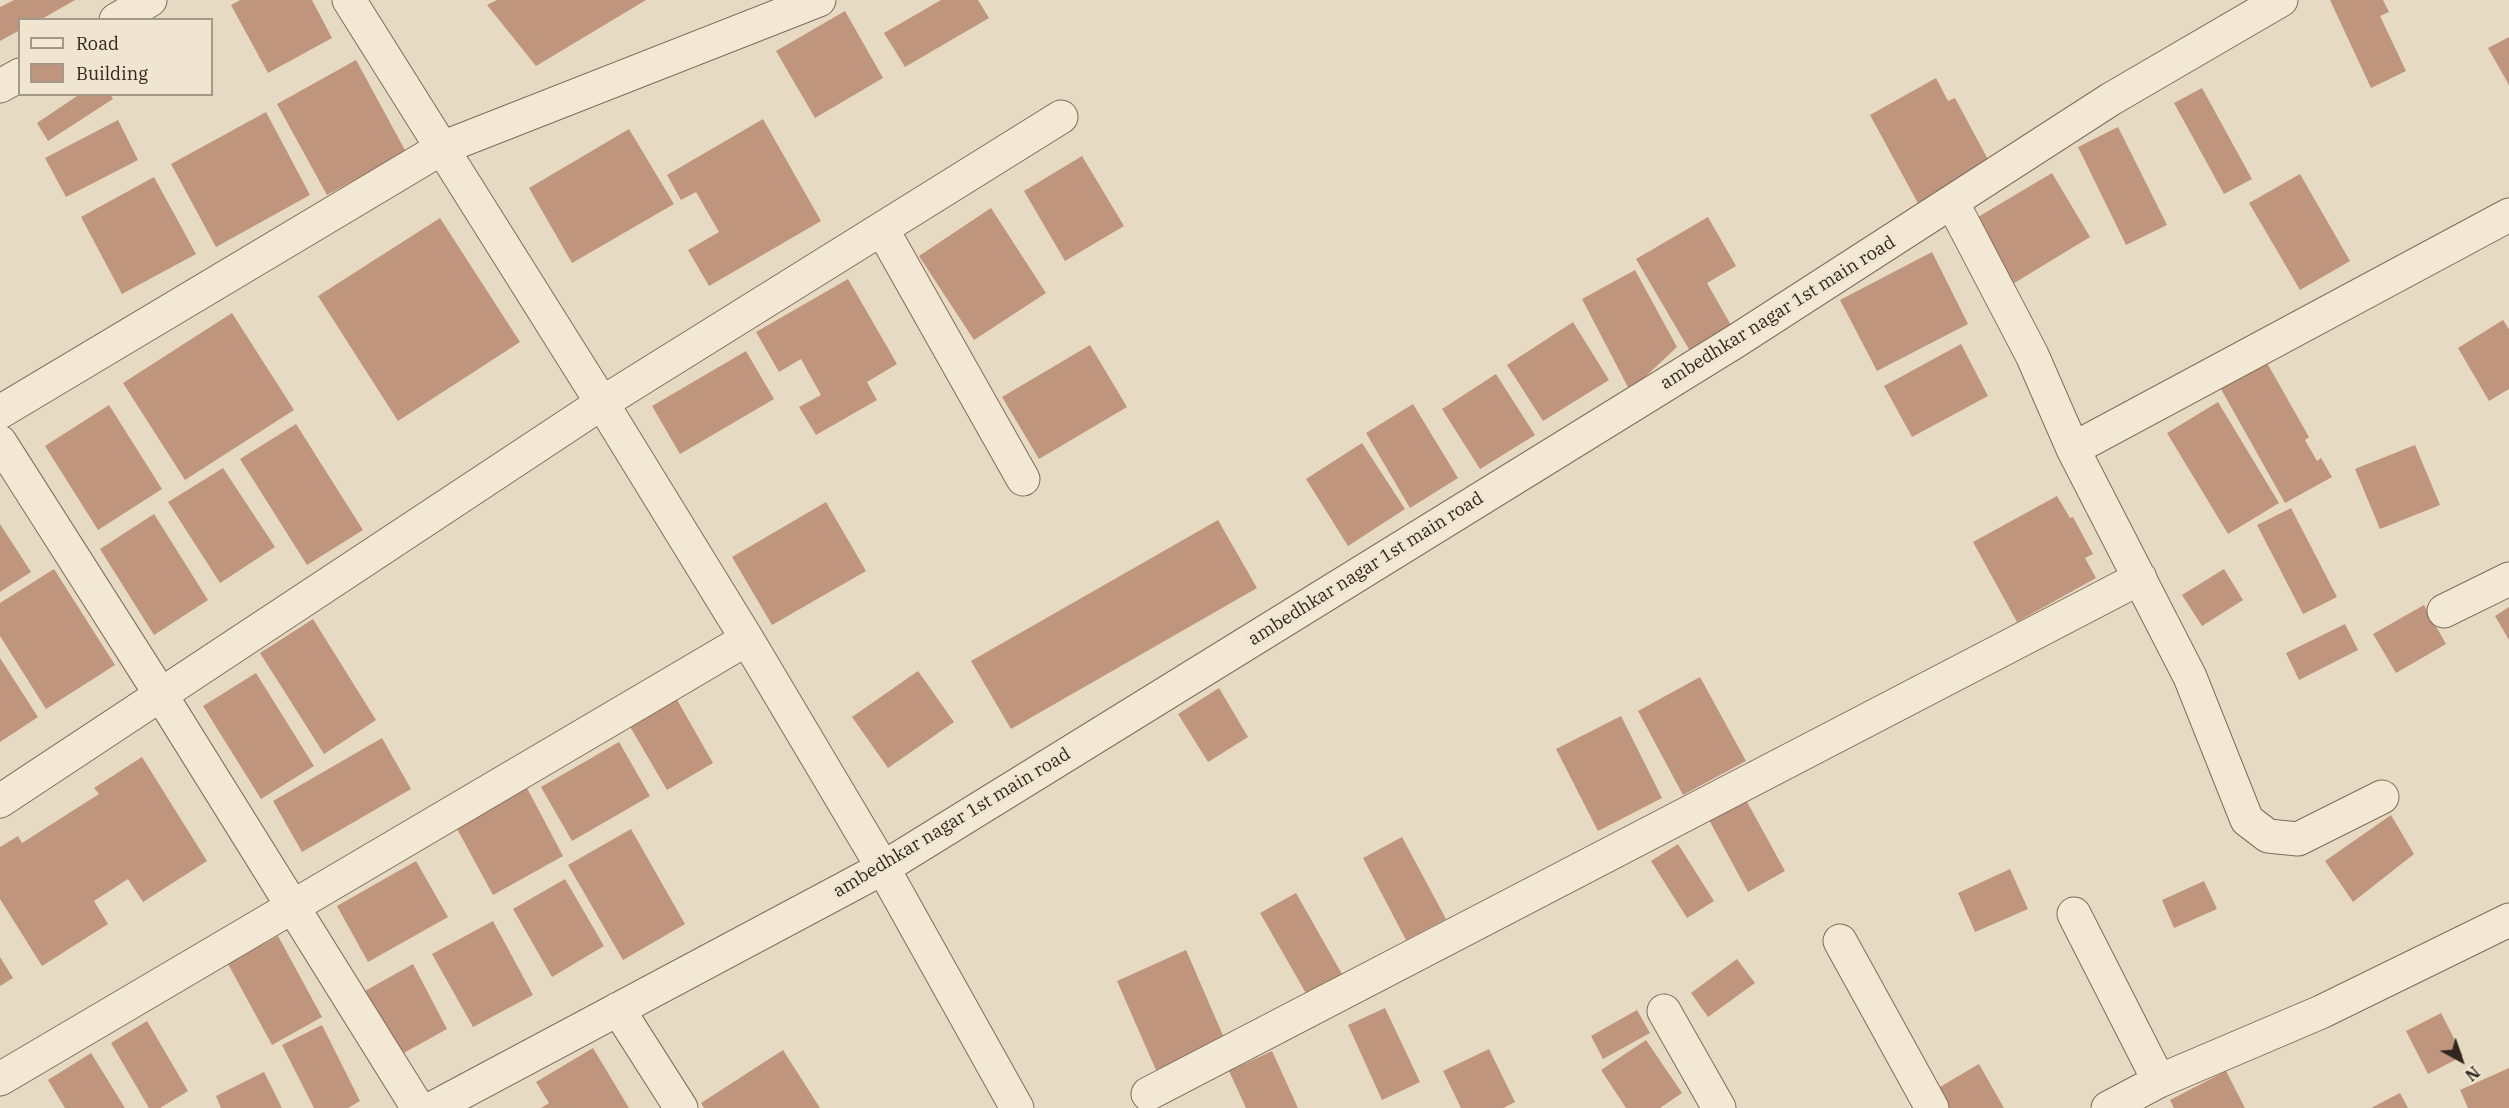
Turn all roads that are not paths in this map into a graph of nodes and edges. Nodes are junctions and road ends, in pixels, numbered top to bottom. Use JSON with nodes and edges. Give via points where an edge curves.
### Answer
{"nodes":[{"id":1,"x":150,"y":0,"type":"edge"},
{"id":2,"x":349,"y":0,"type":"edge"},
{"id":3,"x":819,"y":0,"type":"edge"},
{"id":4,"x":2281,"y":0,"type":"edge"},
{"id":5,"x":119,"y":18,"type":"edge"},
{"id":6,"x":18,"y":76,"type":"edge"},
{"id":7,"x":0,"y":86,"type":"edge"},
{"id":8,"x":1061,"y":117,"type":"dead end"},
{"id":9,"x":442,"y":148,"type":"junction"},
{"id":10,"x":1952,"y":202,"type":"junction"},
{"id":11,"x":2509,"y":215,"type":"edge"},
{"id":12,"x":882,"y":229,"type":"junction"},
{"id":13,"x":602,"y":403,"type":"junction"},
{"id":14,"x":0,"y":412,"type":"edge"},
{"id":15,"x":0,"y":442,"type":"edge"},
{"id":16,"x":2073,"y":449,"type":"junction"},
{"id":17,"x":1023,"y":479,"type":"dead end"},
{"id":18,"x":2140,"y":578,"type":"junction"},
{"id":19,"x":2509,"y":579,"type":"edge"},
{"id":20,"x":2444,"y":611,"type":"dead end"},
{"id":21,"x":747,"y":639,"type":"junction"},
{"id":22,"x":161,"y":695,"type":"junction"},
{"id":23,"x":2382,"y":797,"type":"dead end"},
{"id":24,"x":0,"y":801,"type":"edge"},
{"id":25,"x":883,"y":868,"type":"junction"},
{"id":26,"x":293,"y":907,"type":"junction"},
{"id":27,"x":2074,"y":914,"type":"dead end"},
{"id":28,"x":2509,"y":920,"type":"edge"},
{"id":29,"x":1840,"y":941,"type":"dead end"},
{"id":30,"x":618,"y":1009,"type":"junction"},
{"id":31,"x":1664,"y":1011,"type":"dead end"},
{"id":32,"x":0,"y":1079,"type":"edge"},
{"id":33,"x":2159,"y":1081,"type":"junction"},
{"id":34,"x":1148,"y":1094,"type":"dead end"},
{"id":35,"x":418,"y":1108,"type":"edge"},
{"id":36,"x":433,"y":1108,"type":"edge"},
{"id":37,"x":681,"y":1108,"type":"edge"},
{"id":38,"x":1017,"y":1108,"type":"edge"},
{"id":39,"x":1719,"y":1108,"type":"edge"},
{"id":40,"x":1932,"y":1108,"type":"edge"},
{"id":41,"x":2108,"y":1108,"type":"edge"}],
"edges":[{"from":1,"to":5,"type":"street"},
{"from":2,"to":9,"type":"street"},
{"from":3,"to":9,"type":"street"},
{"from":4,"to":10,"type":"street","name":"ambedhkar nagar 1st main road","via":[[2111,99]]},
{"from":6,"to":7,"type":"street"},
{"from":8,"to":12,"type":"street"},
{"from":9,"to":13,"type":"street"},
{"from":9,"to":14,"type":"street"},
{"from":10,"to":16,"type":"street","via":[[2032,355]]},
{"from":10,"to":25,"type":"street","name":"ambedhkar nagar 1st main road","via":[[1736,341]]},
{"from":11,"to":16,"type":"street"},
{"from":12,"to":13,"type":"street"},
{"from":12,"to":17,"type":"street"},
{"from":13,"to":21,"type":"street"},
{"from":13,"to":22,"type":"street"},
{"from":15,"to":22,"type":"street"},
{"from":16,"to":18,"type":"street"},
{"from":18,"to":23,"type":"street","via":[[2190,677],[2247,820],[2268,836],[2298,839]]},
{"from":18,"to":34,"type":"street"},
{"from":19,"to":20,"type":"street"},
{"from":21,"to":25,"type":"street"},
{"from":21,"to":26,"type":"street"},
{"from":22,"to":24,"type":"street"},
{"from":22,"to":26,"type":"street"},
{"from":25,"to":30,"type":"street","name":"ambedhkar nagar 1st main road"},
{"from":25,"to":38,"type":"street"},
{"from":26,"to":32,"type":"street"},
{"from":26,"to":35,"type":"street"},
{"from":27,"to":33,"type":"street"},
{"from":28,"to":33,"type":"street","via":[[2321,1011]]},
{"from":29,"to":40,"type":"street"},
{"from":30,"to":36,"type":"street","name":"ambedhkar nagar 1st main road"},
{"from":30,"to":37,"type":"street"},
{"from":31,"to":39,"type":"street"},
{"from":33,"to":41,"type":"street"}]}
